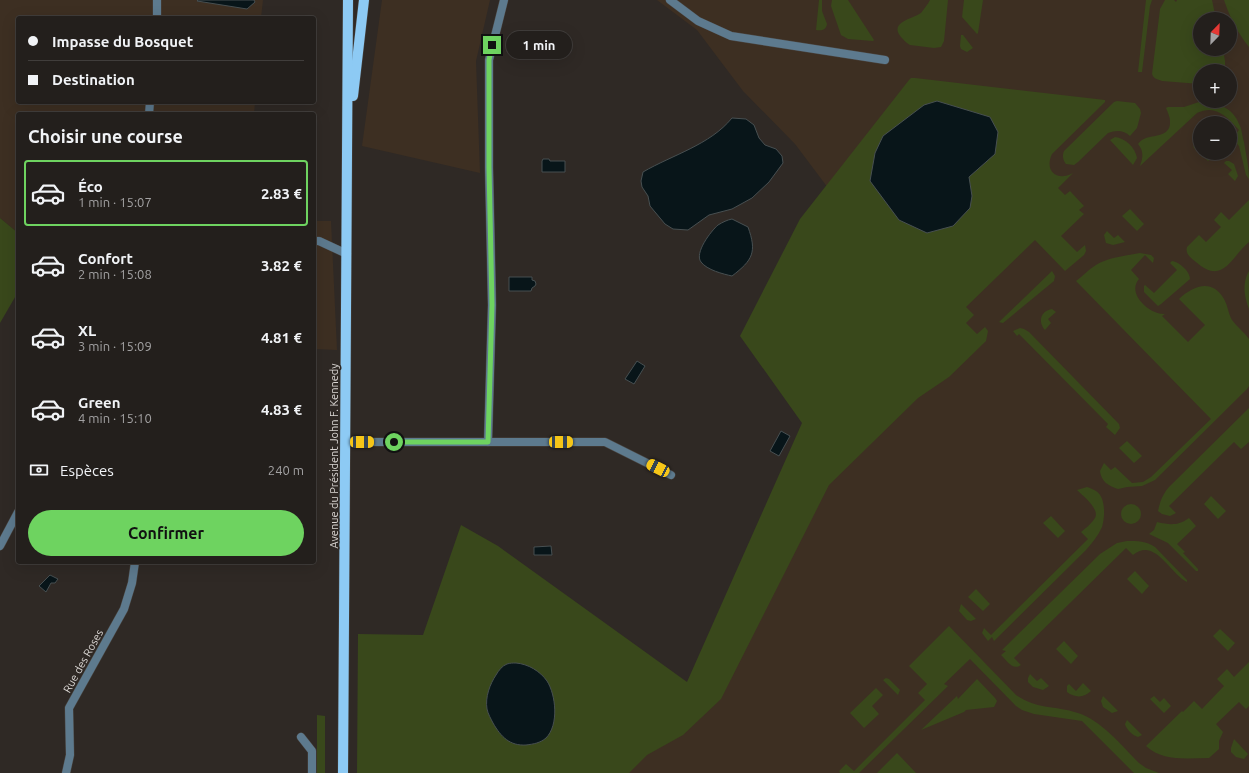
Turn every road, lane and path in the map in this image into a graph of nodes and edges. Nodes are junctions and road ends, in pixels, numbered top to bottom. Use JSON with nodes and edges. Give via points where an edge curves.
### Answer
{"nodes":[{"id":1,"x":157,"y":0,"type":"edge"},
{"id":2,"x":348,"y":0,"type":"edge"},
{"id":3,"x":364,"y":0,"type":"edge"},
{"id":4,"x":504,"y":0,"type":"edge"},
{"id":5,"x":670,"y":0,"type":"edge"},
{"id":6,"x":157,"y":16,"type":"edge"},
{"id":7,"x":886,"y":60,"type":"dead end"},
{"id":8,"x":348,"y":140,"type":"junction"},
{"id":9,"x":316,"y":241,"type":"edge"},
{"id":10,"x":347,"y":254,"type":"junction"},
{"id":11,"x":346,"y":442,"type":"junction"},
{"id":12,"x":488,"y":442,"type":"junction"},
{"id":13,"x":671,"y":475,"type":"dead end"},
{"id":14,"x":16,"y":516,"type":"edge"},
{"id":15,"x":0,"y":546,"type":"edge"},
{"id":16,"x":135,"y":564,"type":"edge"},
{"id":17,"x":301,"y":737,"type":"dead end"},
{"id":18,"x":66,"y":773,"type":"edge"},
{"id":19,"x":312,"y":773,"type":"edge"},
{"id":20,"x":344,"y":773,"type":"edge"}],
"edges":[{"from":1,"to":6,"type":"street"},
{"from":2,"to":8,"type":"main road","name":"Avenue du Président John F. Kennedy"},
{"from":3,"to":8,"type":"main road","name":"Avenue du Président John F. Kennedy"},
{"from":4,"to":12,"type":"street","via":[[489,60],[492,305]]},
{"from":5,"to":7,"type":"street","via":[[698,22],[730,36]]},
{"from":8,"to":10,"type":"main road","name":"Avenue du Président John F. Kennedy"},
{"from":9,"to":10,"type":"street"},
{"from":10,"to":11,"type":"main road","name":"Avenue du Président John F. Kennedy"},
{"from":11,"to":12,"type":"street"},
{"from":11,"to":20,"type":"main road","name":"Avenue du Président John F. Kennedy"},
{"from":12,"to":13,"type":"street","via":[[605,442]]},
{"from":14,"to":15,"type":"street"},
{"from":16,"to":18,"type":"street","name":"Rue des Roses","via":[[124,609],[69,708],[70,755]]},
{"from":17,"to":19,"type":"street","via":[[312,750]]}]}
